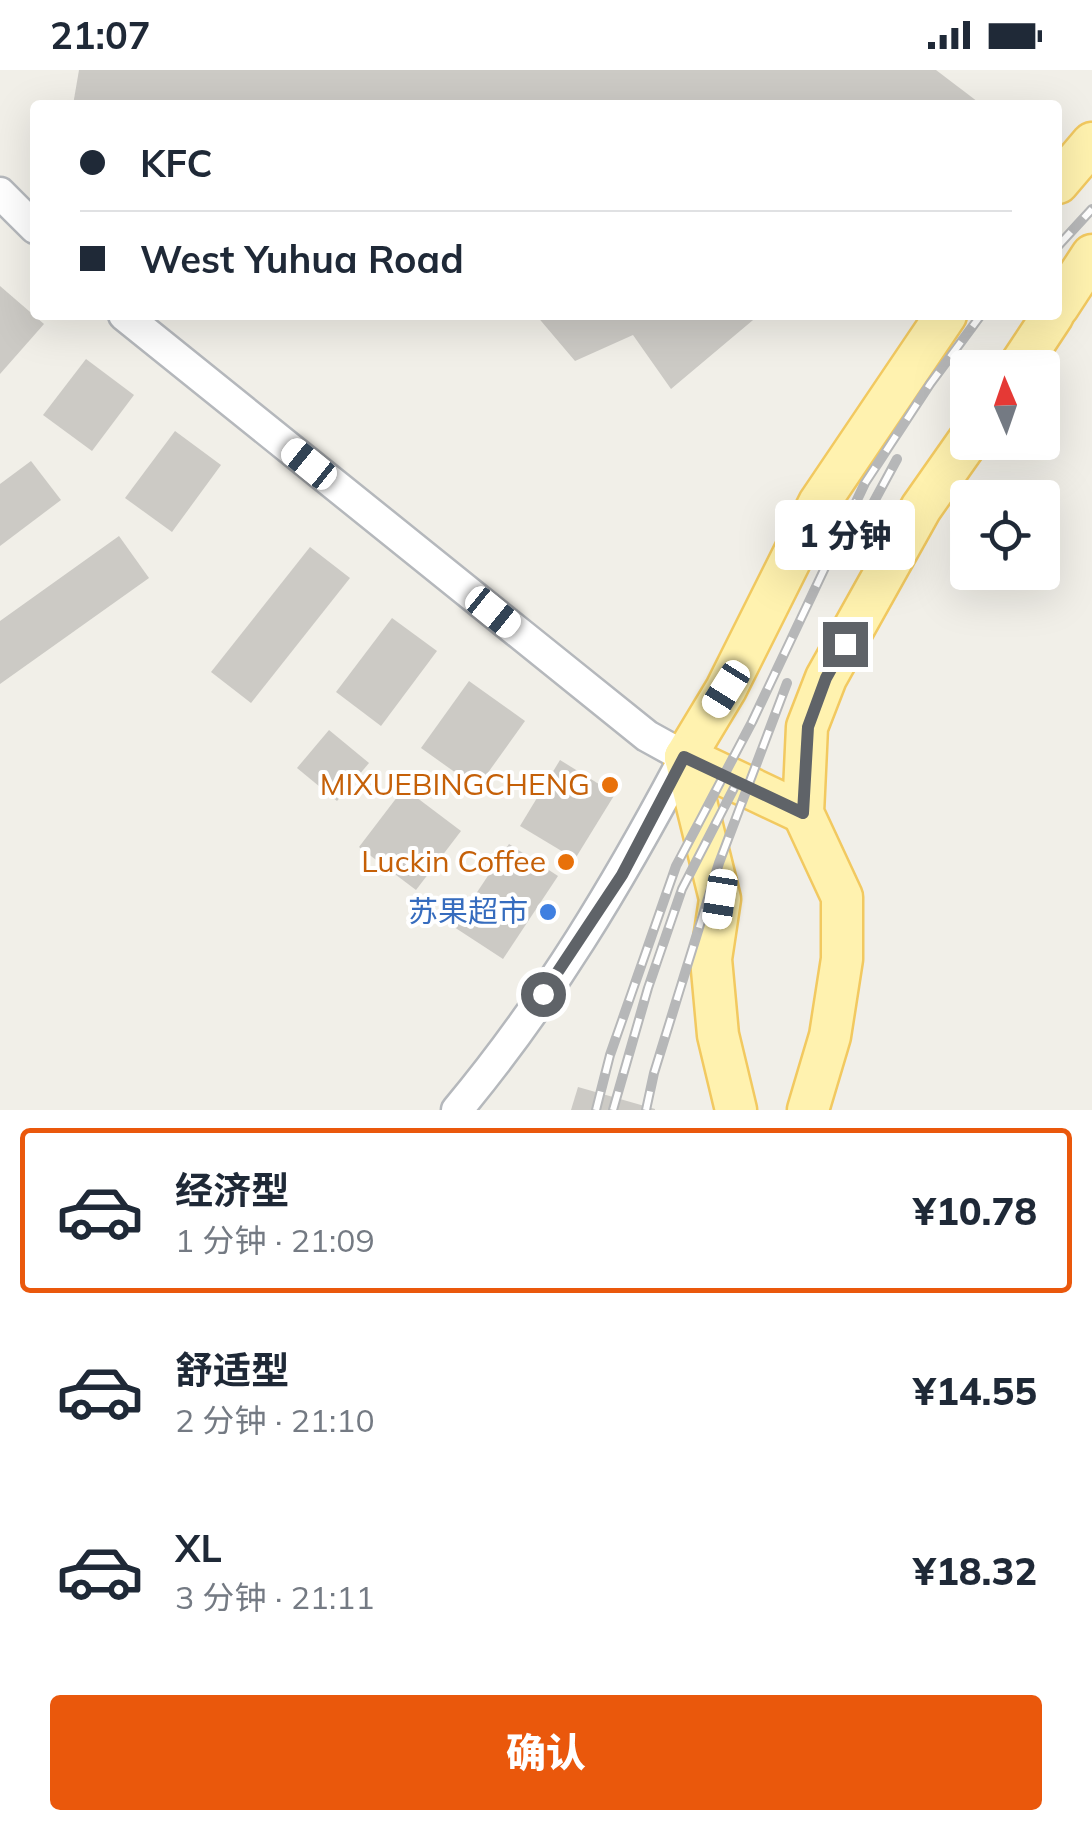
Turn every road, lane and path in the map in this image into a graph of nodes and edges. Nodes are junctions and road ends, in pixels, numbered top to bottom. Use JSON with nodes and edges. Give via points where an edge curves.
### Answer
{"nodes":[{"id":1,"x":1091,"y":144,"type":"edge"},
{"id":2,"x":1062,"y":178,"type":"edge"},
{"id":3,"x":0,"y":193,"type":"edge"},
{"id":4,"x":30,"y":223,"type":"edge"},
{"id":5,"x":1092,"y":255,"type":"edge"},
{"id":6,"x":1062,"y":302,"type":"edge"},
{"id":7,"x":130,"y":320,"type":"edge"},
{"id":8,"x":943,"y":320,"type":"edge"},
{"id":9,"x":1049,"y":320,"type":"edge"},
{"id":10,"x":1030,"y":350,"type":"edge"},
{"id":11,"x":954,"y":460,"type":"edge"},
{"id":12,"x":684,"y":757,"type":"junction"},
{"id":13,"x":803,"y":813,"type":"junction"},
{"id":14,"x":457,"y":1110,"type":"edge"},
{"id":15,"x":736,"y":1110,"type":"edge"},
{"id":16,"x":808,"y":1110,"type":"edge"}],
"edges":[{"from":1,"to":2,"type":"main road"},
{"from":3,"to":4,"type":"street"},
{"from":5,"to":6,"type":"main road"},
{"from":7,"to":12,"type":"street","via":[[647,736]]},
{"from":8,"to":12,"type":"main road","via":[[819,503],[726,689]]},
{"from":9,"to":10,"type":"main road"},
{"from":11,"to":13,"type":"main road","via":[[826,678],[808,727]]},
{"from":12,"to":13,"type":"main road"},
{"from":12,"to":14,"type":"street","via":[[622,875],[504,1054]]},
{"from":12,"to":15,"type":"main road","via":[[720,899],[711,959],[718,1035]]},
{"from":13,"to":16,"type":"main road","via":[[842,897],[842,959],[830,1036]]}]}
